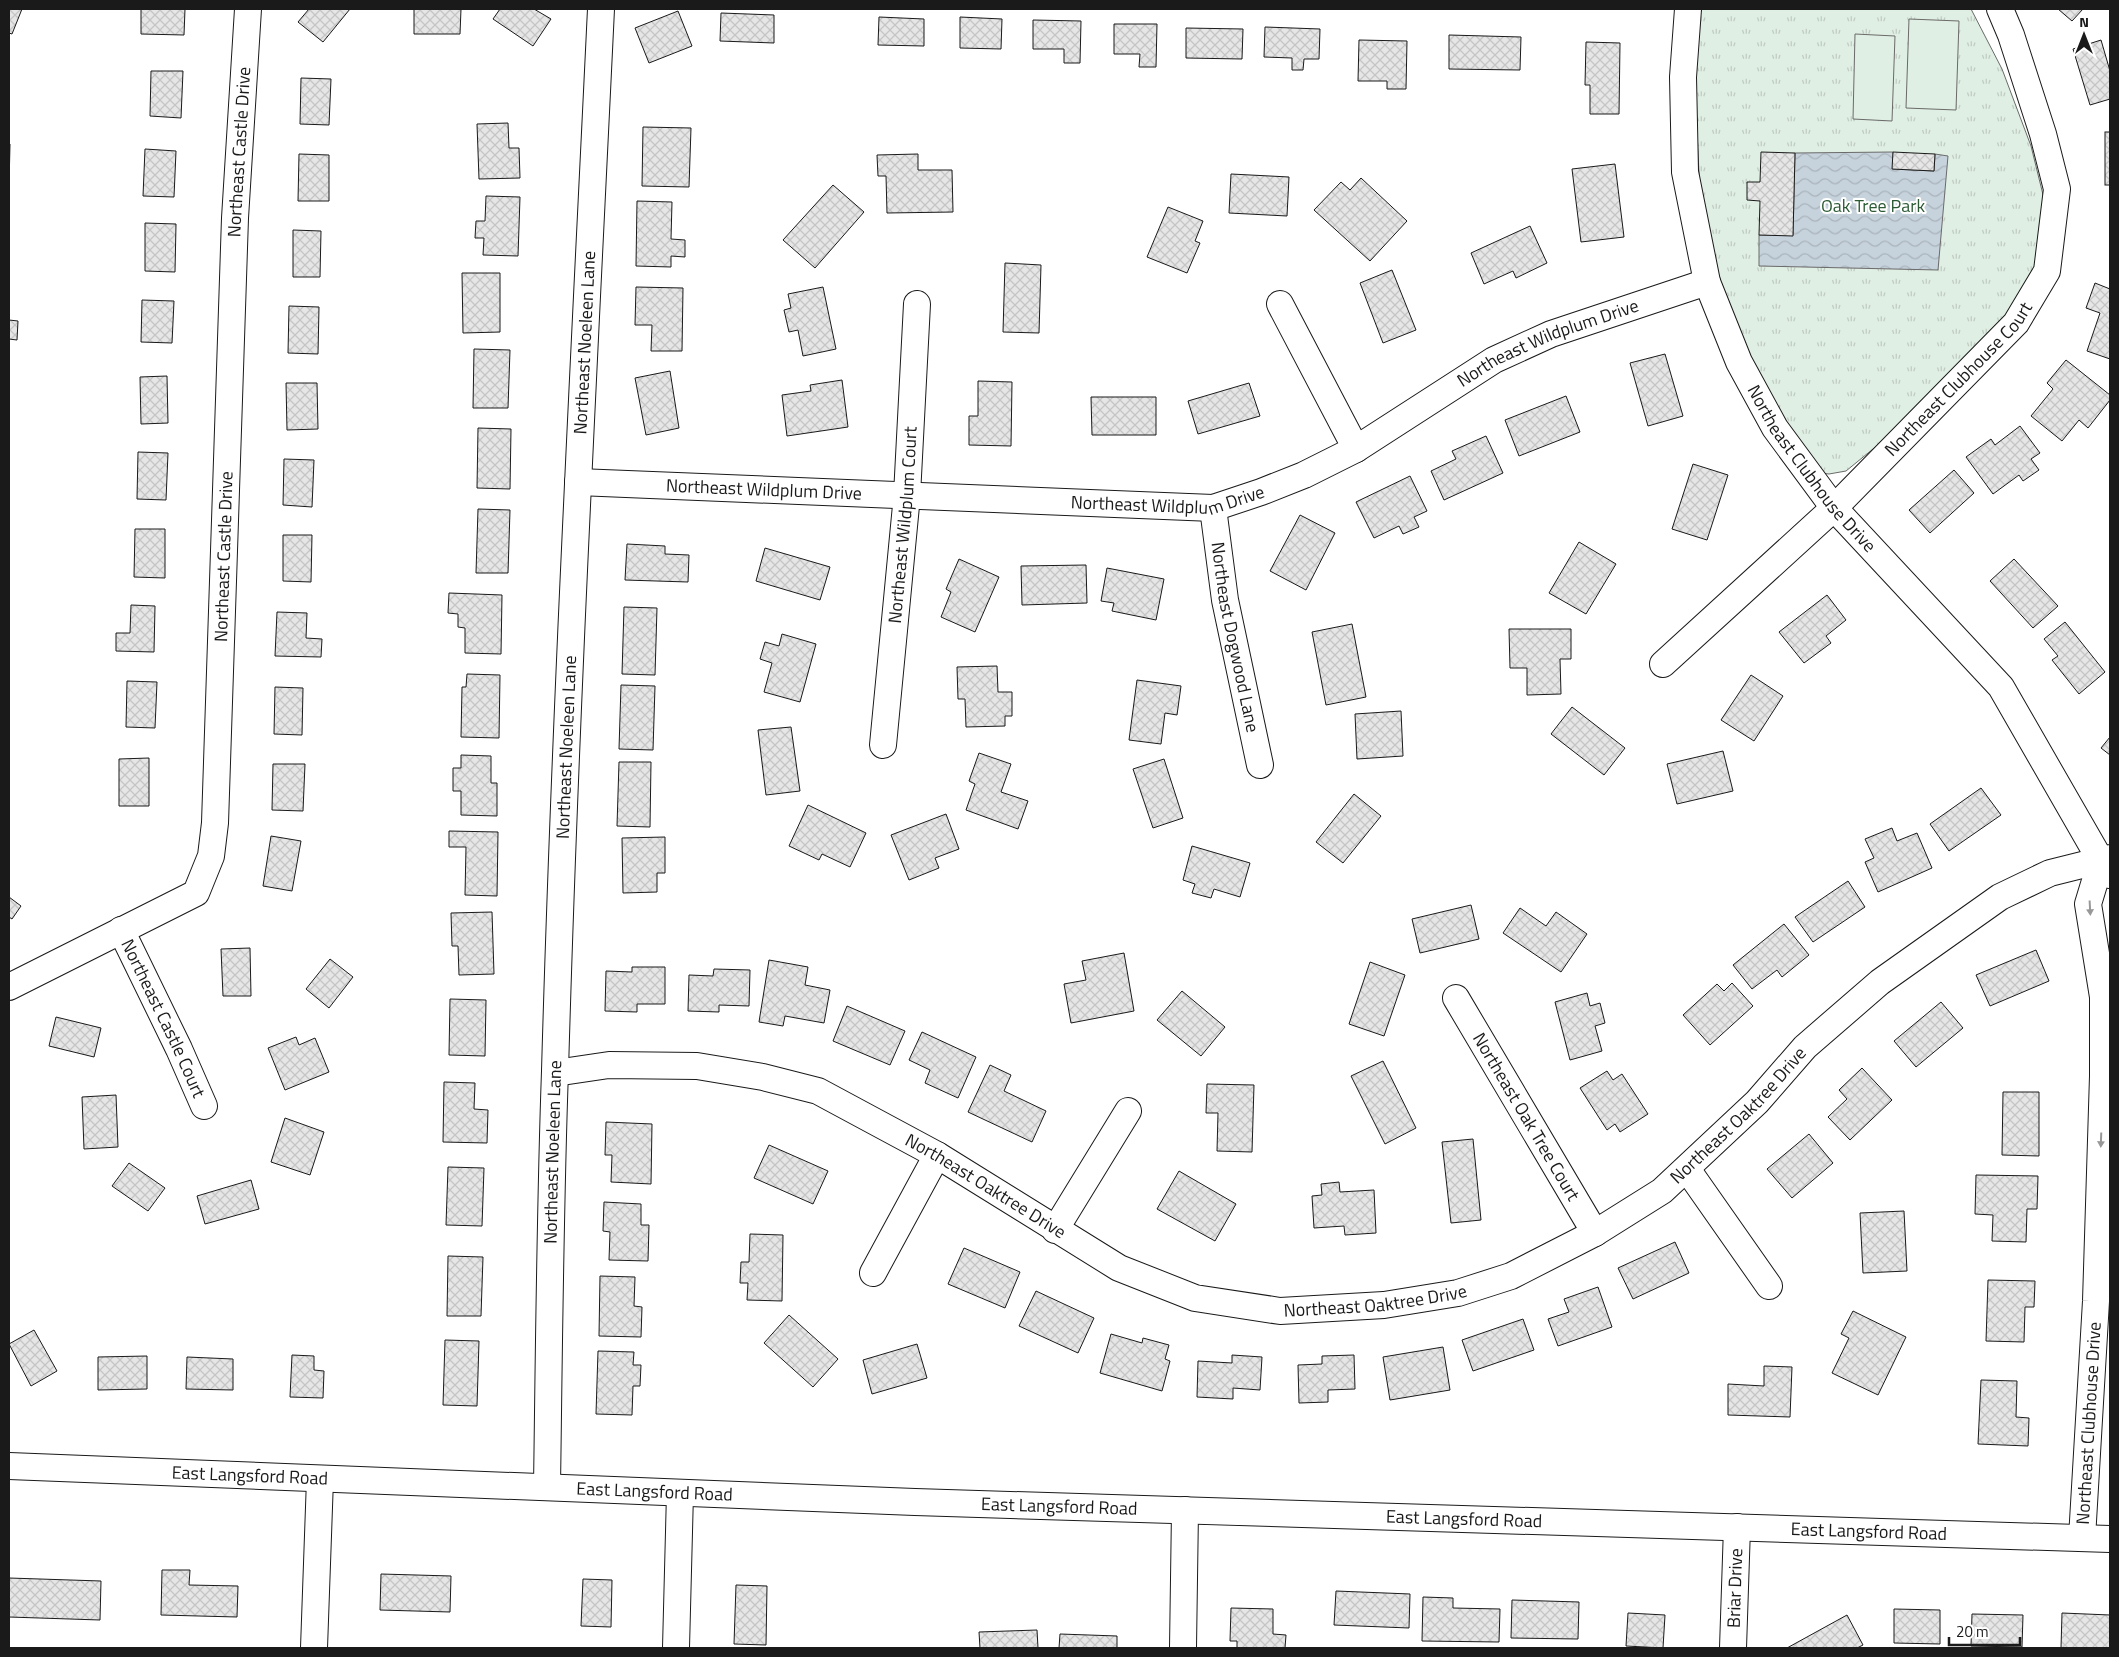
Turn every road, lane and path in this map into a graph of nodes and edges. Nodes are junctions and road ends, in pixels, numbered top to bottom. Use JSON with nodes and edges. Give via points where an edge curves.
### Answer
{"nodes":[{"id":1,"x":248,"y":9,"type":"edge"},
{"id":2,"x":601,"y":9,"type":"edge"},
{"id":3,"x":1688,"y":9,"type":"edge"},
{"id":4,"x":2000,"y":9,"type":"edge"},
{"id":5,"x":1707,"y":282,"type":"junction"},
{"id":6,"x":917,"y":304,"type":"dead end"},
{"id":7,"x":1280,"y":304,"type":"dead end"},
{"id":8,"x":1356,"y":449,"type":"junction"},
{"id":9,"x":578,"y":482,"type":"junction"},
{"id":10,"x":907,"y":495,"type":"junction"},
{"id":11,"x":1213,"y":508,"type":"junction"},
{"id":12,"x":1834,"y":508,"type":"junction"},
{"id":13,"x":1663,"y":664,"type":"dead end"},
{"id":14,"x":882,"y":745,"type":"dead end"},
{"id":15,"x":1260,"y":765,"type":"dead end"},
{"id":16,"x":2107,"y":865,"type":"edge"},
{"id":17,"x":121,"y":930,"type":"junction"},
{"id":18,"x":9,"y":987,"type":"edge"},
{"id":19,"x":1456,"y":998,"type":"dead end"},
{"id":20,"x":555,"y":1073,"type":"junction"},
{"id":21,"x":204,"y":1106,"type":"dead end"},
{"id":22,"x":1128,"y":1111,"type":"dead end"},
{"id":23,"x":937,"y":1156,"type":"junction"},
{"id":24,"x":1686,"y":1169,"type":"junction"},
{"id":25,"x":1055,"y":1230,"type":"junction"},
{"id":26,"x":1595,"y":1233,"type":"junction"},
{"id":27,"x":873,"y":1273,"type":"dead end"},
{"id":28,"x":1770,"y":1286,"type":"dead end"},
{"id":29,"x":2103,"y":1302,"type":"edge"},
{"id":30,"x":9,"y":1466,"type":"edge"},
{"id":31,"x":320,"y":1479,"type":"junction"},
{"id":32,"x":546,"y":1487,"type":"junction"},
{"id":33,"x":680,"y":1493,"type":"junction"},
{"id":34,"x":1185,"y":1510,"type":"junction"},
{"id":35,"x":1737,"y":1527,"type":"junction"},
{"id":36,"x":2082,"y":1538,"type":"junction"},
{"id":37,"x":2110,"y":1539,"type":"edge"},
{"id":38,"x":314,"y":1648,"type":"edge"},
{"id":39,"x":676,"y":1648,"type":"edge"},
{"id":40,"x":1183,"y":1648,"type":"edge"},
{"id":41,"x":1732,"y":1648,"type":"edge"}],
"edges":[{"from":1,"to":17,"type":"street","name":"Northeast Castle Drive","via":[[235,218],[216,803],[211,856],[196,894]]},
{"from":2,"to":9,"type":"street","name":"Northeast Noeleen Lane"},
{"from":3,"to":5,"type":"street","name":"Northeast Clubhouse Drive","via":[[1683,77],[1685,172]]},
{"from":4,"to":12,"type":"street","name":"Northeast Clubhouse Court","via":[[2043,134],[2057,189],[2047,271],[2016,323]]},
{"from":5,"to":8,"type":"street","name":"Northeast Wildplum Drive","via":[[1550,334],[1494,360]]},
{"from":5,"to":12,"type":"street","name":"Northeast Clubhouse Drive","via":[[1739,362],[1775,428]]},
{"from":6,"to":10,"type":"street","name":"Northeast Wildplum Court"},
{"from":7,"to":8,"type":"street"},
{"from":8,"to":11,"type":"street","name":"Northeast Wildplum Drive","via":[[1304,475]]},
{"from":9,"to":10,"type":"street","name":"Northeast Wildplum Drive"},
{"from":9,"to":20,"type":"street","name":"Northeast Noeleen Lane"},
{"from":10,"to":11,"type":"street","name":"Northeast Wildplum Drive"},
{"from":10,"to":14,"type":"street","name":"Northeast Wildplum Court"},
{"from":11,"to":15,"type":"street","name":"Northeast Dogwood Lane","via":[[1225,600]]},
{"from":12,"to":13,"type":"street","name":"Northeast Clubhouse Court"},
{"from":12,"to":16,"type":"street","name":"Northeast Clubhouse Drive","via":[[2001,687]]},
{"from":16,"to":24,"type":"street","name":"Northeast Oaktree Drive","via":[[2050,873],[2000,897],[1880,982],[1805,1046],[1757,1102]]},
{"from":16,"to":29,"type":"street","name":"Northeast Clubhouse Drive","one_way":true,"via":[[2088,904],[2103,997]]},
{"from":17,"to":18,"type":"street","name":"Northeast Castle Drive"},
{"from":17,"to":21,"type":"street","name":"Northeast Castle Court","via":[[180,1049]]},
{"from":19,"to":26,"type":"street","name":"Northeast Oak Tree Court"},
{"from":20,"to":23,"type":"street","name":"Northeast Oaktree Drive","via":[[609,1065],[697,1066],[763,1077],[818,1092]]},
{"from":20,"to":32,"type":"street","name":"Northeast Noeleen Lane"},
{"from":22,"to":25,"type":"street"},
{"from":23,"to":25,"type":"street","name":"Northeast Oaktree Drive"},
{"from":23,"to":27,"type":"street"},
{"from":24,"to":26,"type":"street","name":"Northeast Oaktree Drive","via":[[1662,1191]]},
{"from":24,"to":28,"type":"street"},
{"from":25,"to":26,"type":"street","name":"Northeast Oaktree Drive","via":[[1119,1268],[1195,1298],[1280,1311],[1384,1305],[1458,1293],[1511,1276]]},
{"from":29,"to":36,"type":"street","name":"Northeast Clubhouse Drive"},
{"from":30,"to":31,"type":"street","name":"East Langsford Road"},
{"from":31,"to":32,"type":"street","name":"East Langsford Road"},
{"from":31,"to":38,"type":"street"},
{"from":32,"to":33,"type":"street","name":"East Langsford Road"},
{"from":33,"to":34,"type":"street","name":"East Langsford Road"},
{"from":33,"to":39,"type":"street"},
{"from":34,"to":35,"type":"street","name":"East Langsford Road"},
{"from":34,"to":40,"type":"street"},
{"from":35,"to":36,"type":"street","name":"East Langsford Road"},
{"from":35,"to":41,"type":"street","name":"Briar Drive"},
{"from":36,"to":37,"type":"street","name":"East Langsford Road"}]}
